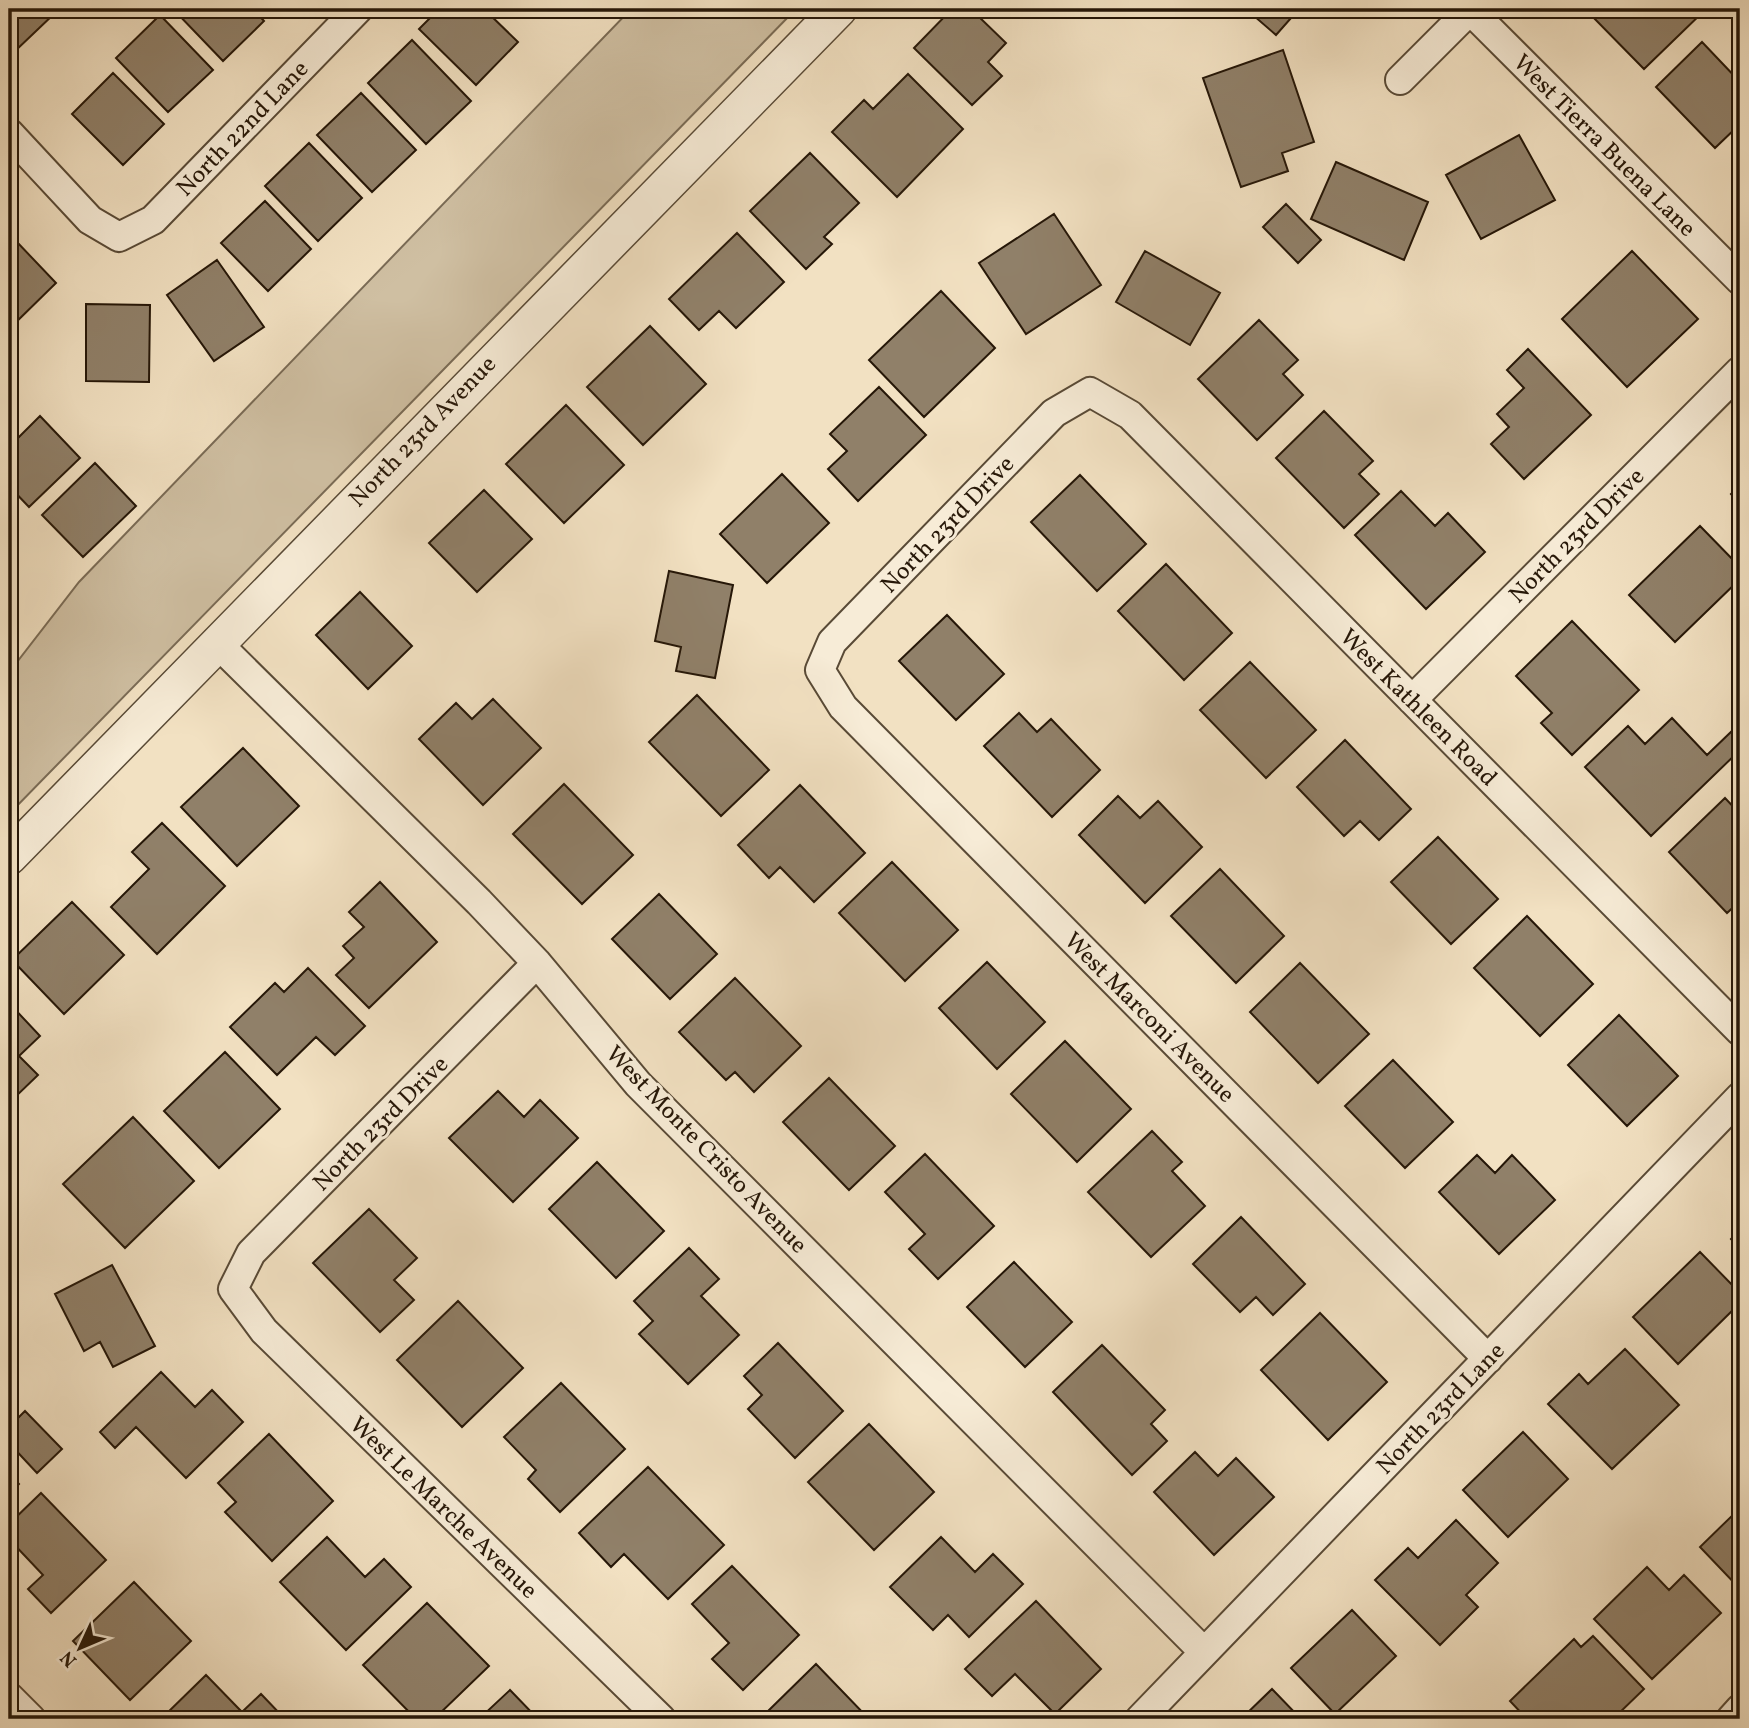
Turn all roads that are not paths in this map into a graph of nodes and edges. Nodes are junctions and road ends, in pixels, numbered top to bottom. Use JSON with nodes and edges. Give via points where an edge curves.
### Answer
{"nodes":[{"id":1,"x":358,"y":9,"type":"edge"},
{"id":2,"x":839,"y":9,"type":"edge"},
{"id":3,"x":1469,"y":9,"type":"edge"},
{"id":4,"x":1400,"y":80,"type":"dead end"},
{"id":5,"x":9,"y":133,"type":"edge"},
{"id":6,"x":1740,"y":280,"type":"edge"},
{"id":7,"x":1740,"y":371,"type":"edge"},
{"id":8,"x":1090,"y":392,"type":"joint"},
{"id":9,"x":216,"y":642,"type":"junction"},
{"id":10,"x":820,"y":670,"type":"joint"},
{"id":11,"x":1412,"y":700,"type":"junction"},
{"id":12,"x":9,"y":857,"type":"edge"},
{"id":13,"x":537,"y":963,"type":"junction"},
{"id":14,"x":1740,"y":1031,"type":"edge"},
{"id":15,"x":1740,"y":1097,"type":"edge"},
{"id":16,"x":233,"y":1289,"type":"joint"},
{"id":17,"x":1488,"y":1359,"type":"junction"},
{"id":18,"x":1203,"y":1651,"type":"junction"},
{"id":19,"x":9,"y":1697,"type":"edge"},
{"id":20,"x":1740,"y":1709,"type":"edge"},
{"id":21,"x":31,"y":1719,"type":"edge"},
{"id":22,"x":661,"y":1719,"type":"edge"},
{"id":23,"x":1140,"y":1719,"type":"edge"},
{"id":24,"x":1731,"y":1719,"type":"edge"}],
"edges":[{"from":1,"to":5,"type":"street","name":"North 22nd Lane","via":[[153,219],[119,237],[90,220]]},
{"from":2,"to":9,"type":"street","name":"North 23rd Avenue"},
{"from":3,"to":4,"type":"street","name":"West Tierra Buena Lane"},
{"from":3,"to":6,"type":"street","name":"West Tierra Buena Lane"},
{"from":7,"to":11,"type":"street","name":"North 23rd Drive"},
{"from":8,"to":10,"type":"street","name":"North 23rd Drive","via":[[1044,423],[832,642]]},
{"from":8,"to":11,"type":"street","name":"West Kathleen Road","via":[[1130,415]]},
{"from":9,"to":12,"type":"street","name":"North 23rd Avenue"},
{"from":9,"to":13,"type":"street","name":"West Monte Cristo Avenue"},
{"from":10,"to":17,"type":"street","name":"West Marconi Avenue","via":[[843,707]]},
{"from":11,"to":14,"type":"street","name":"West Kathleen Road"},
{"from":13,"to":16,"type":"street","name":"North 23rd Drive","via":[[251,1254]]},
{"from":13,"to":18,"type":"street","name":"West Monte Cristo Avenue","via":[[638,1084]]},
{"from":15,"to":17,"type":"street","name":"North 23rd Lane"},
{"from":16,"to":22,"type":"street","name":"West Le Marche Avenue","via":[[264,1331]]},
{"from":17,"to":18,"type":"street","name":"North 23rd Lane"},
{"from":18,"to":23,"type":"street","name":"North 23rd Lane"},
{"from":19,"to":21,"type":"street"},
{"from":20,"to":24,"type":"street"}]}
